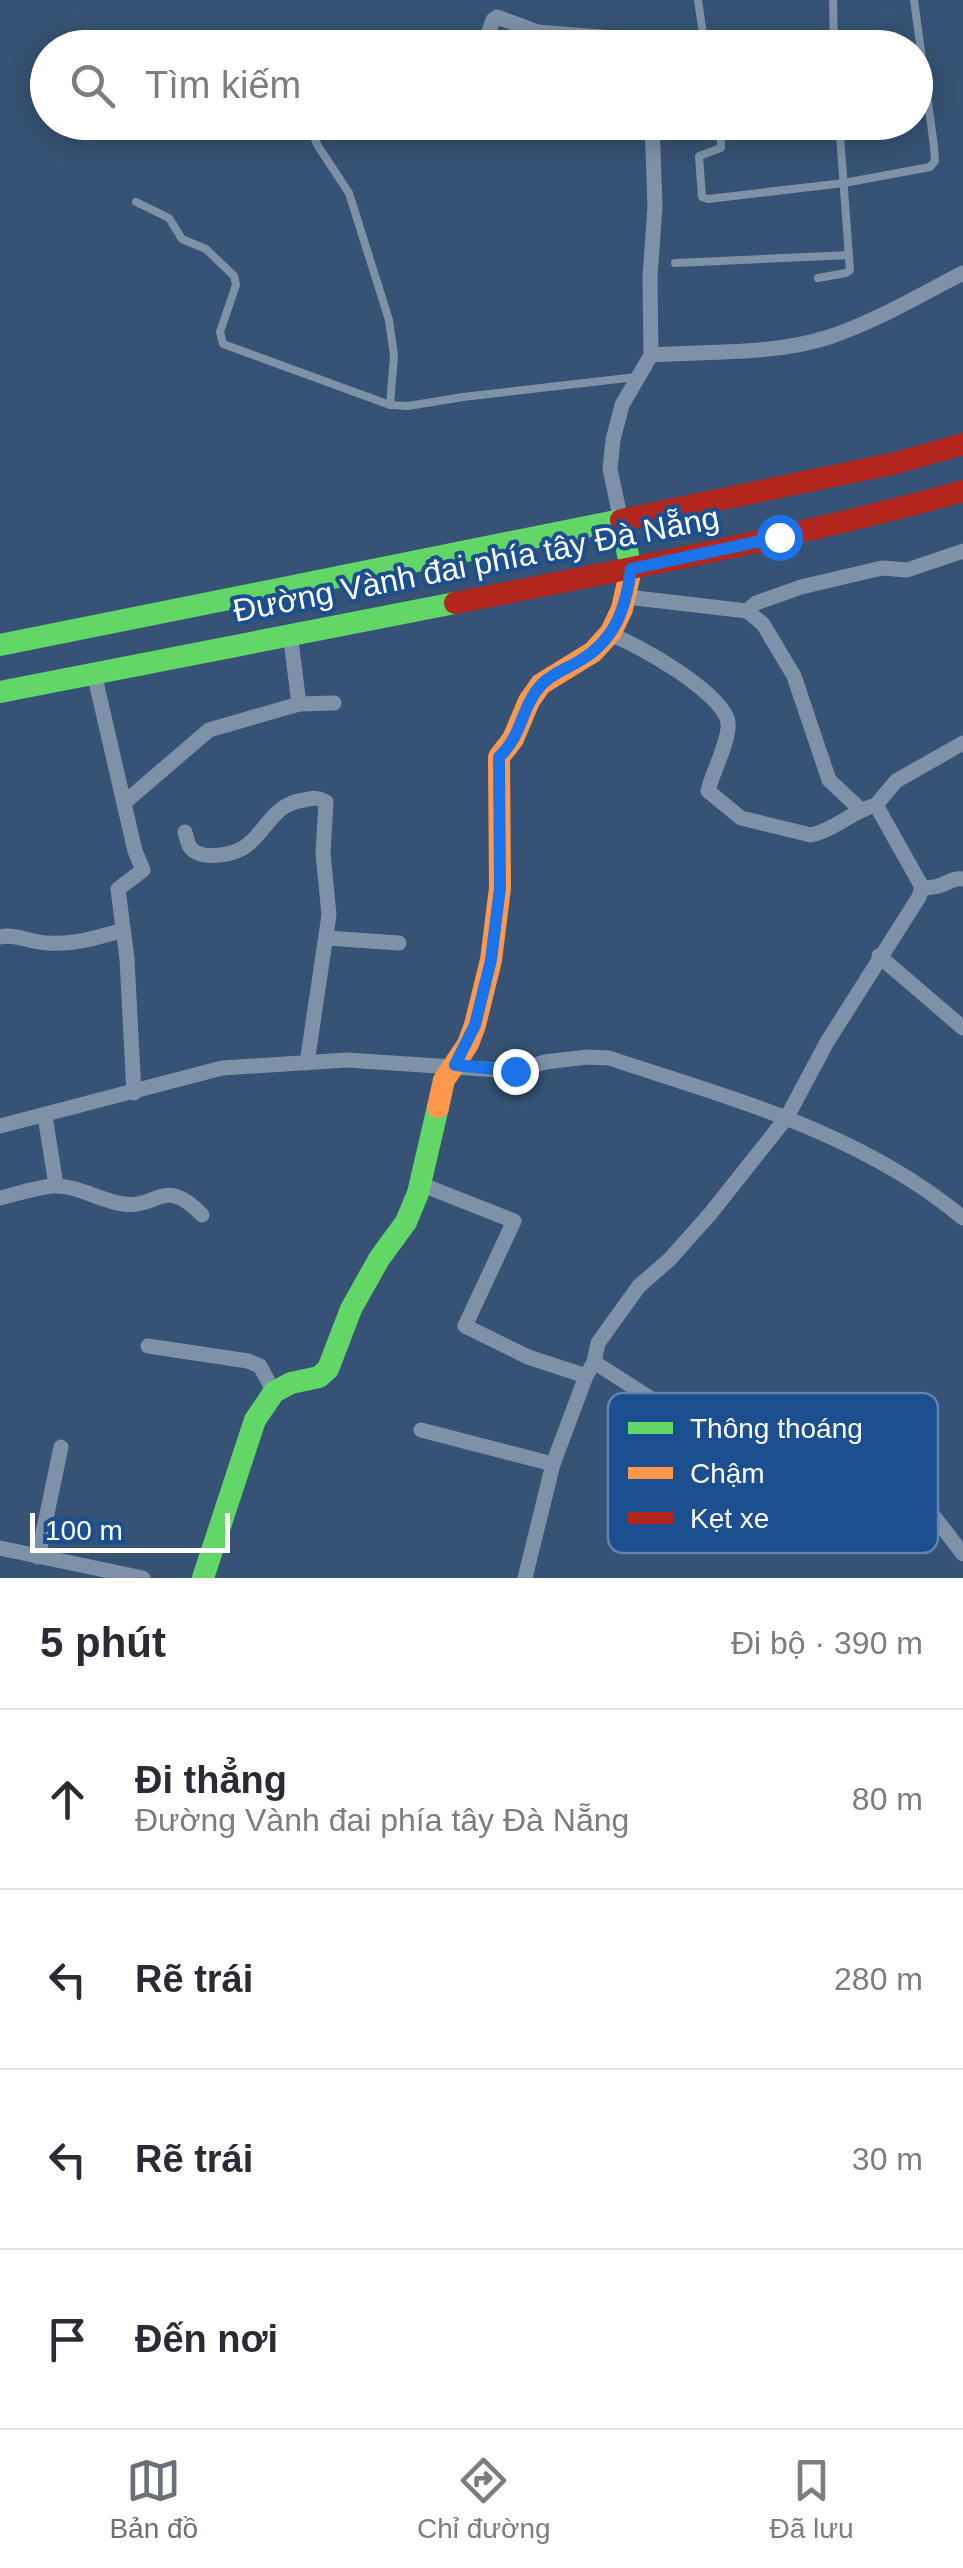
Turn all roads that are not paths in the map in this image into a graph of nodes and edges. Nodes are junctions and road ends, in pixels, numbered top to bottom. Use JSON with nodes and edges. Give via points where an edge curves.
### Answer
{"nodes":[{"id":1,"x":698,"y":0,"type":"edge"},
{"id":2,"x":833,"y":0,"type":"edge"},
{"id":3,"x":914,"y":0,"type":"edge"},
{"id":4,"x":489,"y":30,"type":"edge"},
{"id":5,"x":533,"y":30,"type":"edge"},
{"id":6,"x":703,"y":30,"type":"edge"},
{"id":7,"x":834,"y":30,"type":"edge"},
{"id":8,"x":918,"y":30,"type":"edge"},
{"id":9,"x":315,"y":140,"type":"edge"},
{"id":10,"x":653,"y":140,"type":"edge"},
{"id":11,"x":720,"y":140,"type":"edge"},
{"id":12,"x":840,"y":140,"type":"edge"},
{"id":13,"x":932,"y":140,"type":"edge"},
{"id":14,"x":844,"y":183,"type":"junction"},
{"id":15,"x":136,"y":202,"type":"dead end"},
{"id":16,"x":849,"y":255,"type":"junction"},
{"id":17,"x":675,"y":263,"type":"dead end"},
{"id":18,"x":963,"y":273,"type":"edge"},
{"id":19,"x":818,"y":278,"type":"dead end"},
{"id":20,"x":651,"y":355,"type":"junction"},
{"id":21,"x":636,"y":377,"type":"junction"},
{"id":22,"x":390,"y":405,"type":"junction"},
{"id":23,"x":963,"y":444,"type":"edge"},
{"id":24,"x":963,"y":490,"type":"edge"},
{"id":25,"x":621,"y":521,"type":"junction"},
{"id":26,"x":963,"y":551,"type":"edge"},
{"id":27,"x":631,"y":569,"type":"junction"},
{"id":28,"x":627,"y":597,"type":"junction"},
{"id":29,"x":747,"y":611,"type":"junction"},
{"id":30,"x":290,"y":633,"type":"junction"},
{"id":31,"x":610,"y":636,"type":"junction"},
{"id":32,"x":0,"y":644,"type":"edge"},
{"id":33,"x":94,"y":673,"type":"junction"},
{"id":34,"x":0,"y":692,"type":"edge"},
{"id":35,"x":334,"y":703,"type":"dead end"},
{"id":36,"x":299,"y":704,"type":"junction"},
{"id":37,"x":963,"y":742,"type":"edge"},
{"id":38,"x":124,"y":803,"type":"junction"},
{"id":39,"x":868,"y":807,"type":"junction"},
{"id":40,"x":185,"y":832,"type":"dead end"},
{"id":41,"x":963,"y":879,"type":"edge"},
{"id":42,"x":922,"y":888,"type":"junction"},
{"id":43,"x":123,"y":930,"type":"junction"},
{"id":44,"x":0,"y":937,"type":"edge"},
{"id":45,"x":327,"y":938,"type":"junction"},
{"id":46,"x":399,"y":943,"type":"dead end"},
{"id":47,"x":879,"y":956,"type":"junction"},
{"id":48,"x":963,"y":1028,"type":"edge"},
{"id":49,"x":307,"y":1063,"type":"junction"},
{"id":50,"x":455,"y":1065,"type":"junction"},
{"id":51,"x":134,"y":1093,"type":"junction"},
{"id":52,"x":45,"y":1116,"type":"junction"},
{"id":53,"x":786,"y":1117,"type":"junction"},
{"id":54,"x":0,"y":1126,"type":"edge"},
{"id":55,"x":420,"y":1184,"type":"junction"},
{"id":56,"x":56,"y":1186,"type":"junction"},
{"id":57,"x":0,"y":1198,"type":"edge"},
{"id":58,"x":202,"y":1215,"type":"dead end"},
{"id":59,"x":963,"y":1218,"type":"edge"},
{"id":60,"x":148,"y":1346,"type":"dead end"},
{"id":61,"x":590,"y":1369,"type":"junction"},
{"id":62,"x":274,"y":1392,"type":"junction"},
{"id":63,"x":633,"y":1393,"type":"edge"},
{"id":64,"x":421,"y":1430,"type":"dead end"},
{"id":65,"x":61,"y":1447,"type":"dead end"},
{"id":66,"x":554,"y":1464,"type":"junction"},
{"id":67,"x":938,"y":1522,"type":"edge"},
{"id":68,"x":0,"y":1548,"type":"edge"},
{"id":69,"x":963,"y":1554,"type":"edge"},
{"id":70,"x":38,"y":1556,"type":"junction"},
{"id":71,"x":142,"y":1578,"type":"edge"},
{"id":72,"x":203,"y":1578,"type":"edge"},
{"id":73,"x":525,"y":1578,"type":"edge"}],
"edges":[{"from":1,"to":6,"type":"lane"},
{"from":2,"to":7,"type":"lane"},
{"from":3,"to":8,"type":"lane"},
{"from":4,"to":5,"type":"street","via":[[497,17]]},
{"from":9,"to":22,"type":"lane","via":[[349,193],[389,320]]},
{"from":10,"to":20,"type":"street"},
{"from":11,"to":14,"type":"lane","via":[[718,152],[698,156],[702,197]]},
{"from":12,"to":14,"type":"lane"},
{"from":13,"to":14,"type":"lane","via":[[930,166]]},
{"from":14,"to":16,"type":"lane"},
{"from":15,"to":22,"type":"lane","via":[[170,218],[182,238],[206,249],[234,276],[223,344]]},
{"from":16,"to":17,"type":"lane"},
{"from":16,"to":19,"type":"lane","via":[[846,274]]},
{"from":18,"to":20,"type":"street","via":[[832,336]]},
{"from":20,"to":21,"type":"street"},
{"from":21,"to":22,"type":"lane"},
{"from":21,"to":25,"type":"street","via":[[613,440],[610,469]]},
{"from":23,"to":25,"type":"main road","name":"Đường Vành đai phía tây Đà Nẵng"},
{"from":24,"to":27,"type":"main road","name":"Đường Vành đai phía tây Đà Nẵng"},
{"from":25,"to":27,"type":"main road"},
{"from":25,"to":32,"type":"main road","name":"Đường Vành đai phía tây Đà Nẵng"},
{"from":26,"to":29,"type":"street","via":[[907,570],[882,568],[801,587]]},
{"from":27,"to":28,"type":"main road"},
{"from":27,"to":30,"type":"main road","name":"Đường Vành đai phía tây Đà Nẵng"},
{"from":28,"to":29,"type":"street"},
{"from":28,"to":31,"type":"main road"},
{"from":29,"to":39,"type":"street","via":[[763,624],[794,676],[828,780]]},
{"from":30,"to":33,"type":"main road","name":"Đường Vành đai phía tây Đà Nẵng"},
{"from":30,"to":36,"type":"street"},
{"from":31,"to":39,"type":"street","via":[[657,657],[722,707],[729,726],[708,791],[742,818],[811,835]]},
{"from":31,"to":50,"type":"main road","via":[[542,684],[499,757],[500,888],[491,960],[475,1025]]},
{"from":33,"to":34,"type":"main road","name":"Đường Vành đai phía tây Đà Nẵng"},
{"from":33,"to":38,"type":"street"},
{"from":35,"to":36,"type":"street"},
{"from":36,"to":38,"type":"street","via":[[209,730]]},
{"from":37,"to":39,"type":"street","via":[[896,781]]},
{"from":38,"to":43,"type":"street","via":[[142,870],[118,889]]},
{"from":39,"to":42,"type":"street"},
{"from":40,"to":45,"type":"street","via":[[192,850],[225,855],[250,842],[286,804],[323,799]]},
{"from":41,"to":42,"type":"street"},
{"from":42,"to":47,"type":"street"},
{"from":43,"to":44,"type":"street","via":[[66,943]]},
{"from":43,"to":51,"type":"street"},
{"from":45,"to":46,"type":"street"},
{"from":45,"to":49,"type":"street"},
{"from":47,"to":48,"type":"street"},
{"from":47,"to":53,"type":"street"},
{"from":49,"to":50,"type":"street"},
{"from":49,"to":51,"type":"street","via":[[222,1068]]},
{"from":50,"to":53,"type":"street","via":[[515,1071],[609,1058]]},
{"from":50,"to":55,"type":"main road","via":[[444,1080]]},
{"from":51,"to":52,"type":"street"},
{"from":52,"to":54,"type":"street"},
{"from":52,"to":56,"type":"street"},
{"from":53,"to":59,"type":"street","via":[[848,1144]]},
{"from":53,"to":61,"type":"street","via":[[710,1214],[639,1286],[598,1342]]},
{"from":55,"to":61,"type":"street","via":[[514,1221],[465,1326],[528,1357]]},
{"from":55,"to":62,"type":"main road","via":[[406,1222],[351,1309],[328,1368]]},
{"from":56,"to":57,"type":"street"},
{"from":56,"to":58,"type":"street","via":[[122,1204],[179,1197]]},
{"from":60,"to":62,"type":"street","via":[[248,1361],[260,1366]]},
{"from":61,"to":63,"type":"street"},
{"from":61,"to":66,"type":"street"},
{"from":62,"to":72,"type":"main road","via":[[254,1420]]},
{"from":64,"to":66,"type":"street"},
{"from":65,"to":70,"type":"street"},
{"from":66,"to":73,"type":"street"},
{"from":67,"to":69,"type":"street"},
{"from":68,"to":70,"type":"street"},
{"from":70,"to":71,"type":"street"}]}
